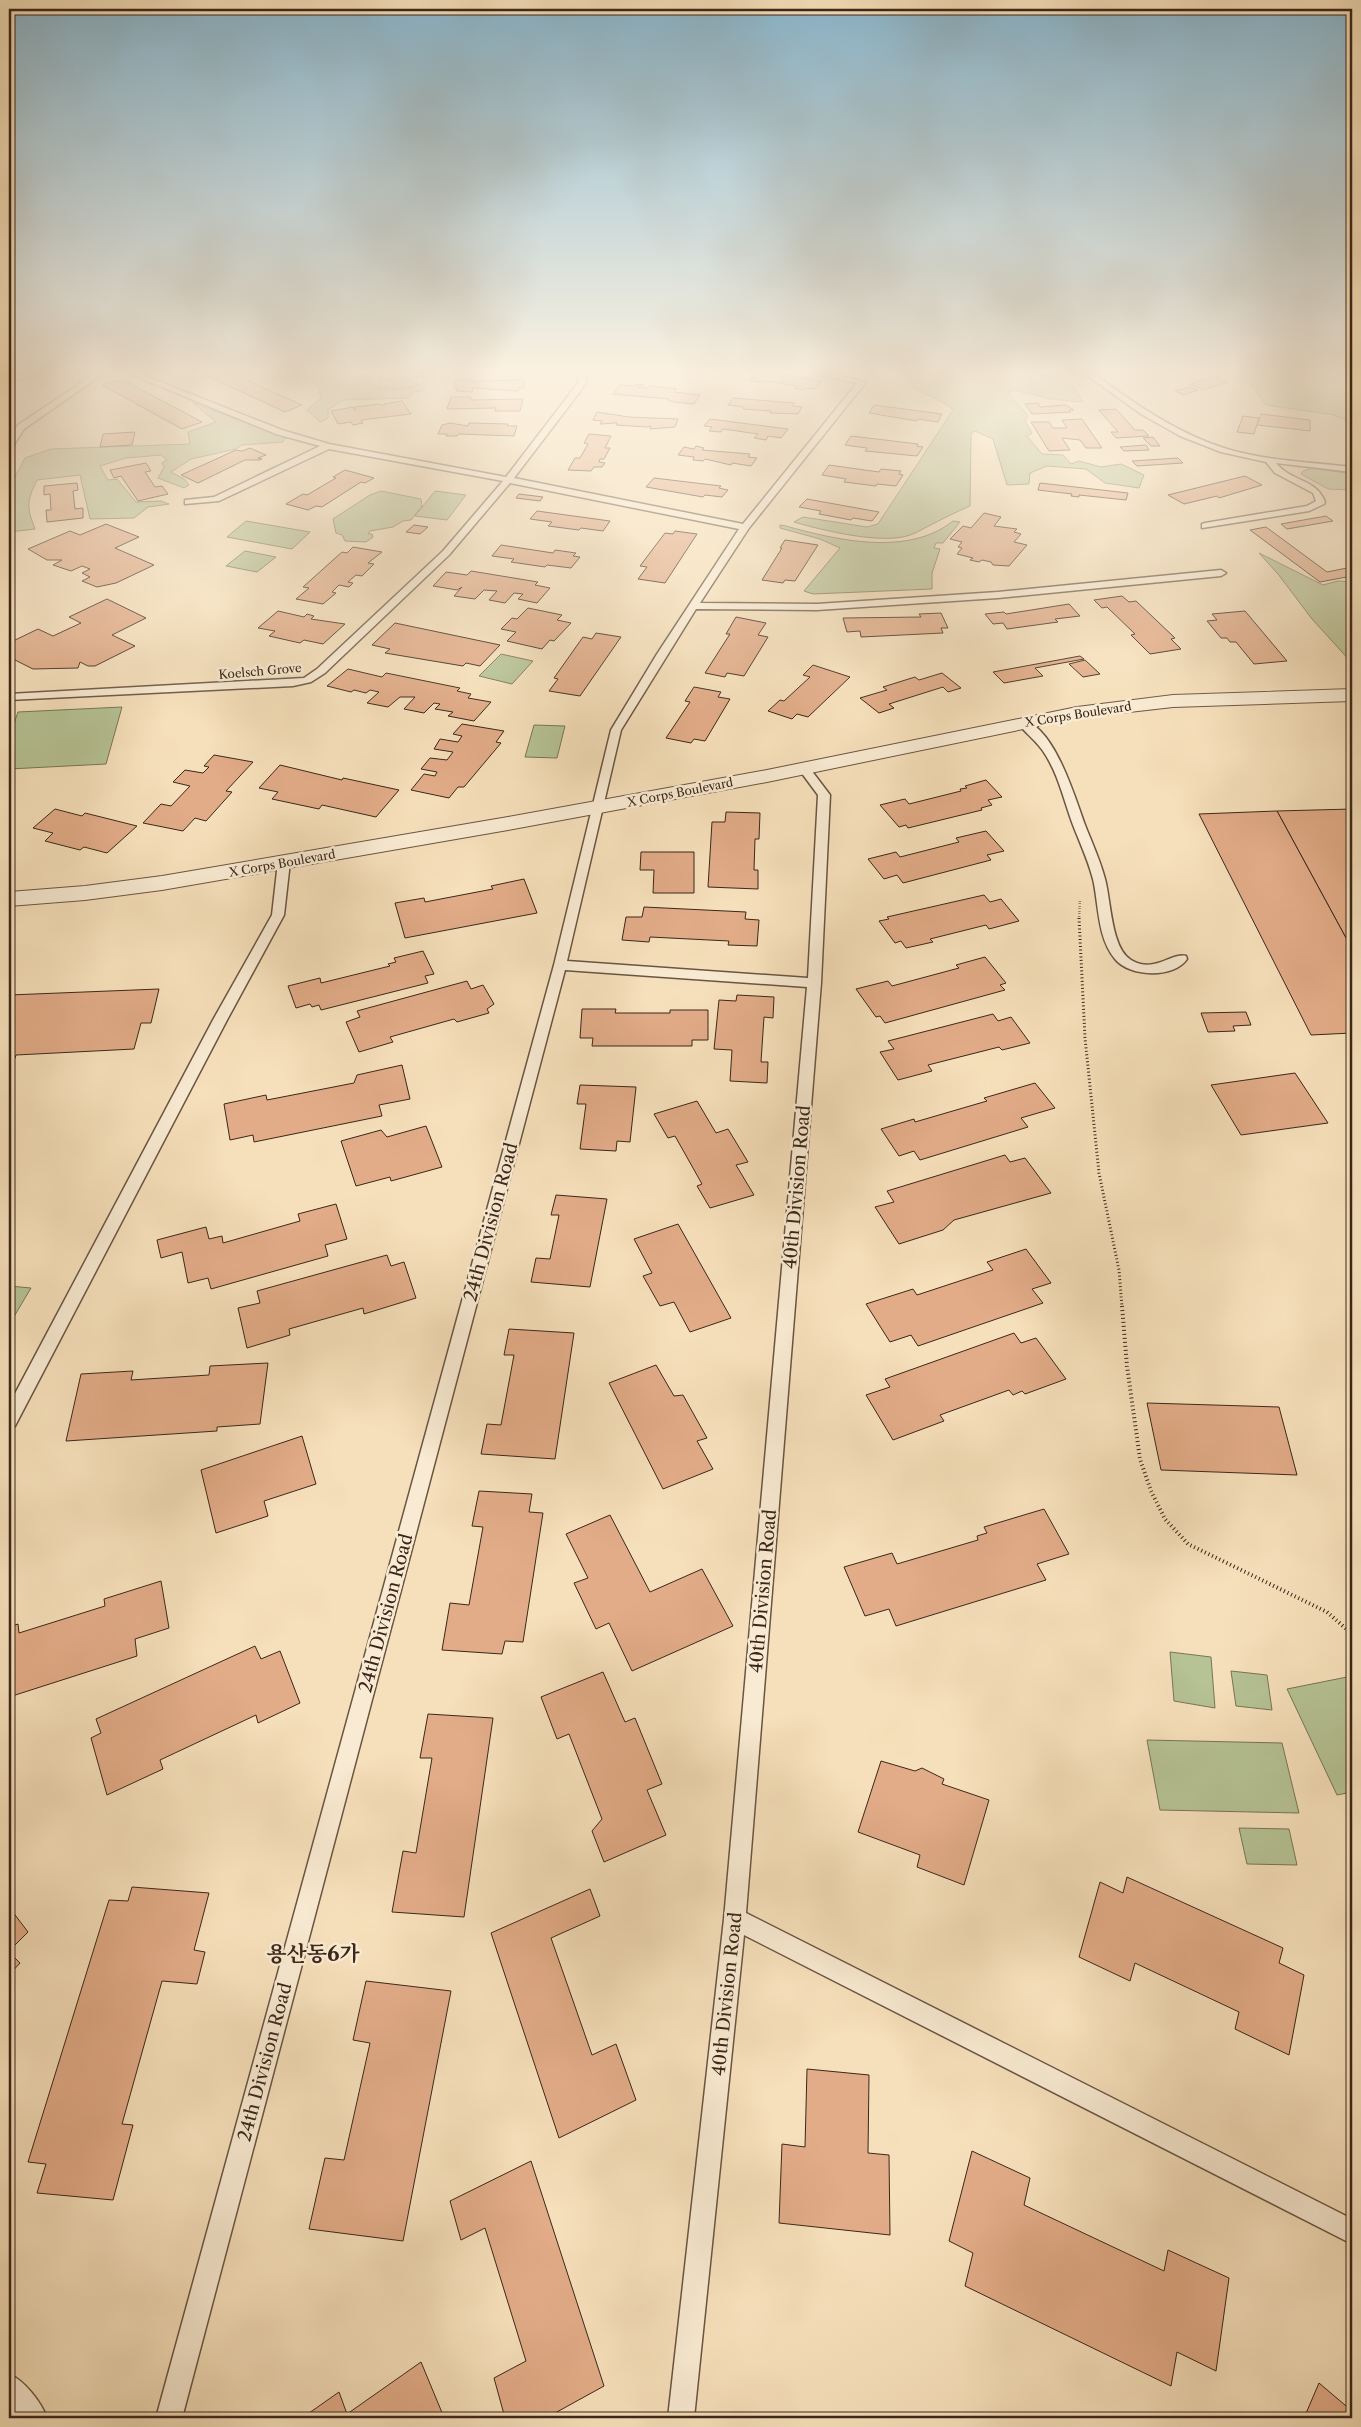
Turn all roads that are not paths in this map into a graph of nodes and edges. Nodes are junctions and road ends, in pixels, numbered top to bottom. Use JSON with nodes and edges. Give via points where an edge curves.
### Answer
{"nodes":[{"id":1,"x":241,"y":487,"type":"edge"},
{"id":2,"x":502,"y":487,"type":"edge"},
{"id":3,"x":545,"y":487,"type":"edge"},
{"id":4,"x":777,"y":487,"type":"edge"},
{"id":5,"x":1308,"y":487,"type":"edge"},
{"id":6,"x":188,"y":502,"type":"dead end"},
{"id":7,"x":1205,"y":526,"type":"dead end"},
{"id":8,"x":745,"y":527,"type":"junction"},
{"id":9,"x":1221,"y":573,"type":"dead end"},
{"id":10,"x":694,"y":606,"type":"junction"},
{"id":11,"x":1352,"y":695,"type":"edge"},
{"id":12,"x":9,"y":697,"type":"edge"},
{"id":13,"x":1023,"y":723,"type":"junction"},
{"id":14,"x":804,"y":768,"type":"junction"},
{"id":15,"x":597,"y":807,"type":"junction"},
{"id":16,"x":284,"y":862,"type":"junction"},
{"id":17,"x":9,"y":898,"type":"edge"},
{"id":18,"x":1181,"y":959,"type":"dead end"},
{"id":19,"x":560,"y":964,"type":"junction"},
{"id":20,"x":815,"y":983,"type":"junction"},
{"id":21,"x":9,"y":1421,"type":"edge"},
{"id":22,"x":736,"y":1919,"type":"junction"},
{"id":23,"x":1352,"y":2232,"type":"edge"},
{"id":24,"x":9,"y":2387,"type":"edge"},
{"id":25,"x":34,"y":2418,"type":"edge"},
{"id":26,"x":169,"y":2418,"type":"edge"},
{"id":27,"x":681,"y":2418,"type":"edge"}],
"edges":[{"from":1,"to":6,"type":"lane","via":[[216,499]]},
{"from":2,"to":12,"type":"lane","name":"Koelsch Grove","via":[[446,552],[321,671],[307,680]]},
{"from":3,"to":8,"type":"lane"},
{"from":4,"to":8,"type":"lane","name":"24th Division Road"},
{"from":5,"to":7,"type":"lane","via":[[1317,492],[1321,502],[1309,508]]},
{"from":8,"to":10,"type":"lane","name":"24th Division Road"},
{"from":9,"to":10,"type":"lane","via":[[998,595],[817,607]]},
{"from":10,"to":15,"type":"lane","name":"24th Division Road","via":[[616,730]]},
{"from":11,"to":13,"type":"street","name":"X Corps Boulevard","via":[[1185,701],[1115,707]]},
{"from":13,"to":14,"type":"street","name":"X Corps Boulevard"},
{"from":13,"to":18,"type":"lane","via":[[1043,740],[1054,757],[1096,870],[1112,945],[1120,958],[1132,966],[1146,968],[1174,965]]},
{"from":14,"to":15,"type":"street","name":"X Corps Boulevard"},
{"from":14,"to":20,"type":"lane","name":"40th Division Road","via":[[824,795]]},
{"from":15,"to":16,"type":"street","name":"X Corps Boulevard"},
{"from":15,"to":19,"type":"lane","name":"24th Division Road"},
{"from":16,"to":17,"type":"street","name":"X Corps Boulevard","via":[[71,896]]},
{"from":16,"to":21,"type":"lane","via":[[278,915]]},
{"from":19,"to":20,"type":"lane"},
{"from":19,"to":26,"type":"lane","name":"24th Division Road"},
{"from":20,"to":22,"type":"lane","name":"40th Division Road"},
{"from":22,"to":23,"type":"lane"},
{"from":22,"to":27,"type":"lane","name":"40th Division Road"},
{"from":24,"to":25,"type":"lane"}]}
